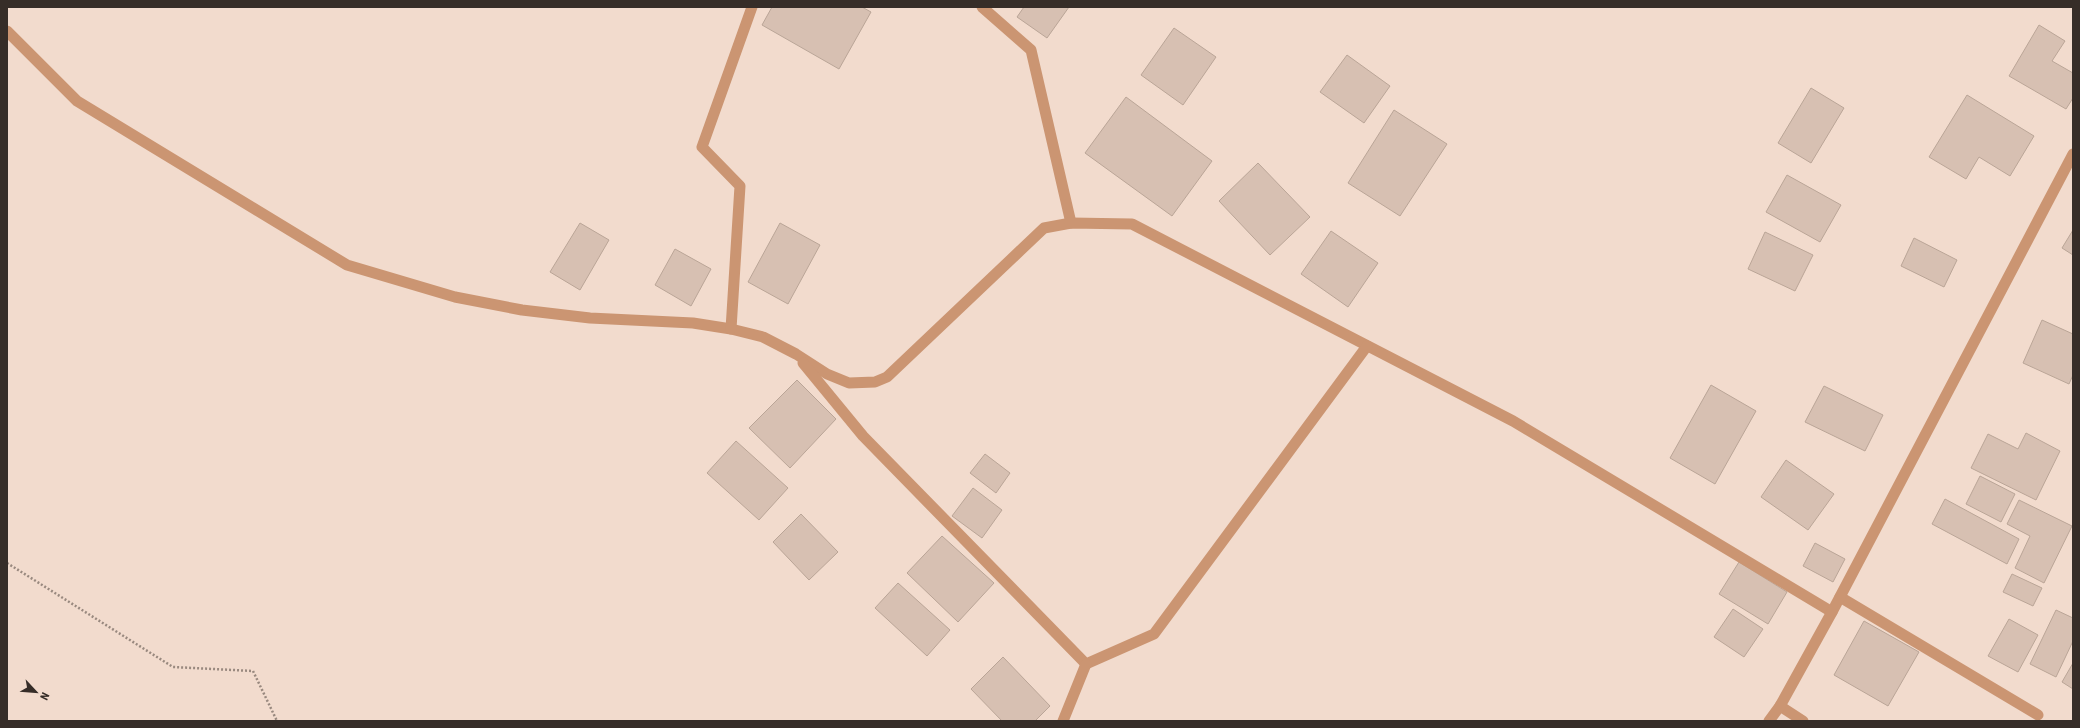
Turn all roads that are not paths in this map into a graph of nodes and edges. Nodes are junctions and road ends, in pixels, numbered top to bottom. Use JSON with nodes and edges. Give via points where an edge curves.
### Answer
{"nodes":[{"id":1,"x":752,"y":7,"type":"edge"},
{"id":2,"x":982,"y":7,"type":"edge"},
{"id":3,"x":7,"y":31,"type":"edge"},
{"id":4,"x":2073,"y":154,"type":"edge"},
{"id":5,"x":1071,"y":223,"type":"junction"},
{"id":6,"x":731,"y":329,"type":"junction"},
{"id":7,"x":1367,"y":346,"type":"junction"},
{"id":8,"x":796,"y":354,"type":"junction"},
{"id":9,"x":1840,"y":597,"type":"junction"},
{"id":10,"x":1832,"y":612,"type":"junction"},
{"id":11,"x":1086,"y":664,"type":"junction"},
{"id":12,"x":1780,"y":706,"type":"junction"},
{"id":13,"x":2038,"y":715,"type":"dead end"},
{"id":14,"x":1063,"y":721,"type":"edge"},
{"id":15,"x":1769,"y":721,"type":"edge"},
{"id":16,"x":1802,"y":721,"type":"edge"}],
"edges":[{"from":1,"to":6,"type":"street","via":[[702,147],[740,186]]},
{"from":2,"to":5,"type":"street","via":[[1031,50]]},
{"from":3,"to":6,"type":"street","via":[[77,101],[347,265],[455,297],[522,310],[590,318],[693,323]]},
{"from":4,"to":9,"type":"street"},
{"from":5,"to":7,"type":"street","via":[[1132,224]]},
{"from":5,"to":8,"type":"street","via":[[1044,228],[887,377],[876,382],[849,383],[827,374]]},
{"from":6,"to":8,"type":"street","via":[[763,338]]},
{"from":7,"to":10,"type":"street","via":[[1512,422]]},
{"from":7,"to":11,"type":"street","via":[[1154,634]]},
{"from":8,"to":11,"type":"street","via":[[863,436]]},
{"from":9,"to":10,"type":"street"},
{"from":9,"to":13,"type":"street"},
{"from":10,"to":12,"type":"street"},
{"from":11,"to":14,"type":"street"},
{"from":12,"to":15,"type":"street"},
{"from":12,"to":16,"type":"street"}]}
